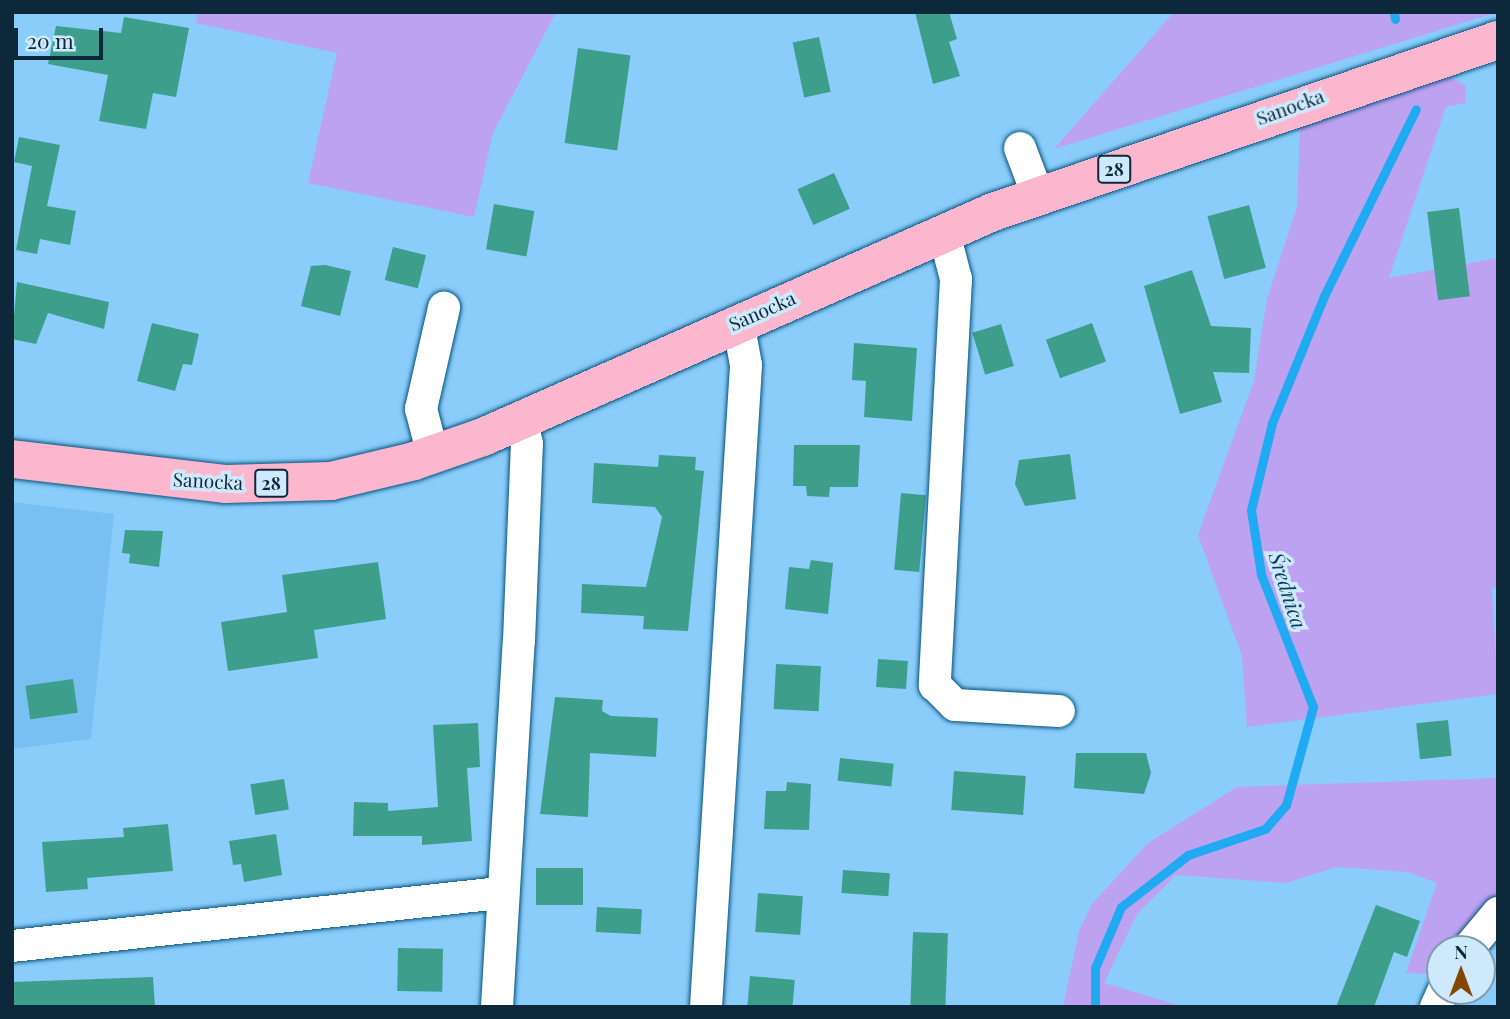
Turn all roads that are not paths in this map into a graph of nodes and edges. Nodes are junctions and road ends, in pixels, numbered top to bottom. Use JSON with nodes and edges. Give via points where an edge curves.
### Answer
{"nodes":[{"id":1,"x":1498,"y":40,"type":"edge"},
{"id":2,"x":1020,"y":148,"type":"dead end"},
{"id":3,"x":1038,"y":196,"type":"junction"},
{"id":4,"x":944,"y":233,"type":"junction"},
{"id":5,"x":444,"y":308,"type":"dead end"},
{"id":6,"x":738,"y":322,"type":"junction"},
{"id":7,"x":522,"y":420,"type":"junction"},
{"id":8,"x":433,"y":455,"type":"junction"},
{"id":9,"x":12,"y":459,"type":"edge"},
{"id":10,"x":1059,"y":711,"type":"dead end"},
{"id":11,"x":500,"y":892,"type":"junction"},
{"id":12,"x":1498,"y":913,"type":"edge"},
{"id":13,"x":1480,"y":935,"type":"edge"},
{"id":14,"x":12,"y":946,"type":"edge"},
{"id":15,"x":497,"y":1007,"type":"edge"},
{"id":16,"x":706,"y":1007,"type":"edge"}],
"edges":[{"from":1,"to":3,"type":"main road","name":"Sanocka","number":"28"},
{"from":2,"to":3,"type":"street"},
{"from":3,"to":4,"type":"main road","name":"Sanocka","number":"28"},
{"from":4,"to":6,"type":"main road","name":"Sanocka","number":"28"},
{"from":4,"to":10,"type":"street","via":[[956,279],[935,685],[955,705]]},
{"from":5,"to":8,"type":"street","via":[[421,409]]},
{"from":6,"to":7,"type":"main road","name":"Sanocka","number":"28"},
{"from":6,"to":16,"type":"street","via":[[746,365]]},
{"from":7,"to":8,"type":"main road","name":"Sanocka","number":"28"},
{"from":7,"to":11,"type":"street","via":[[527,444],[519,640]]},
{"from":8,"to":9,"type":"main road","name":"Sanocka","number":"28","via":[[331,481],[225,484]]},
{"from":11,"to":14,"type":"street"},
{"from":11,"to":15,"type":"street"},
{"from":12,"to":13,"type":"street"}]}
